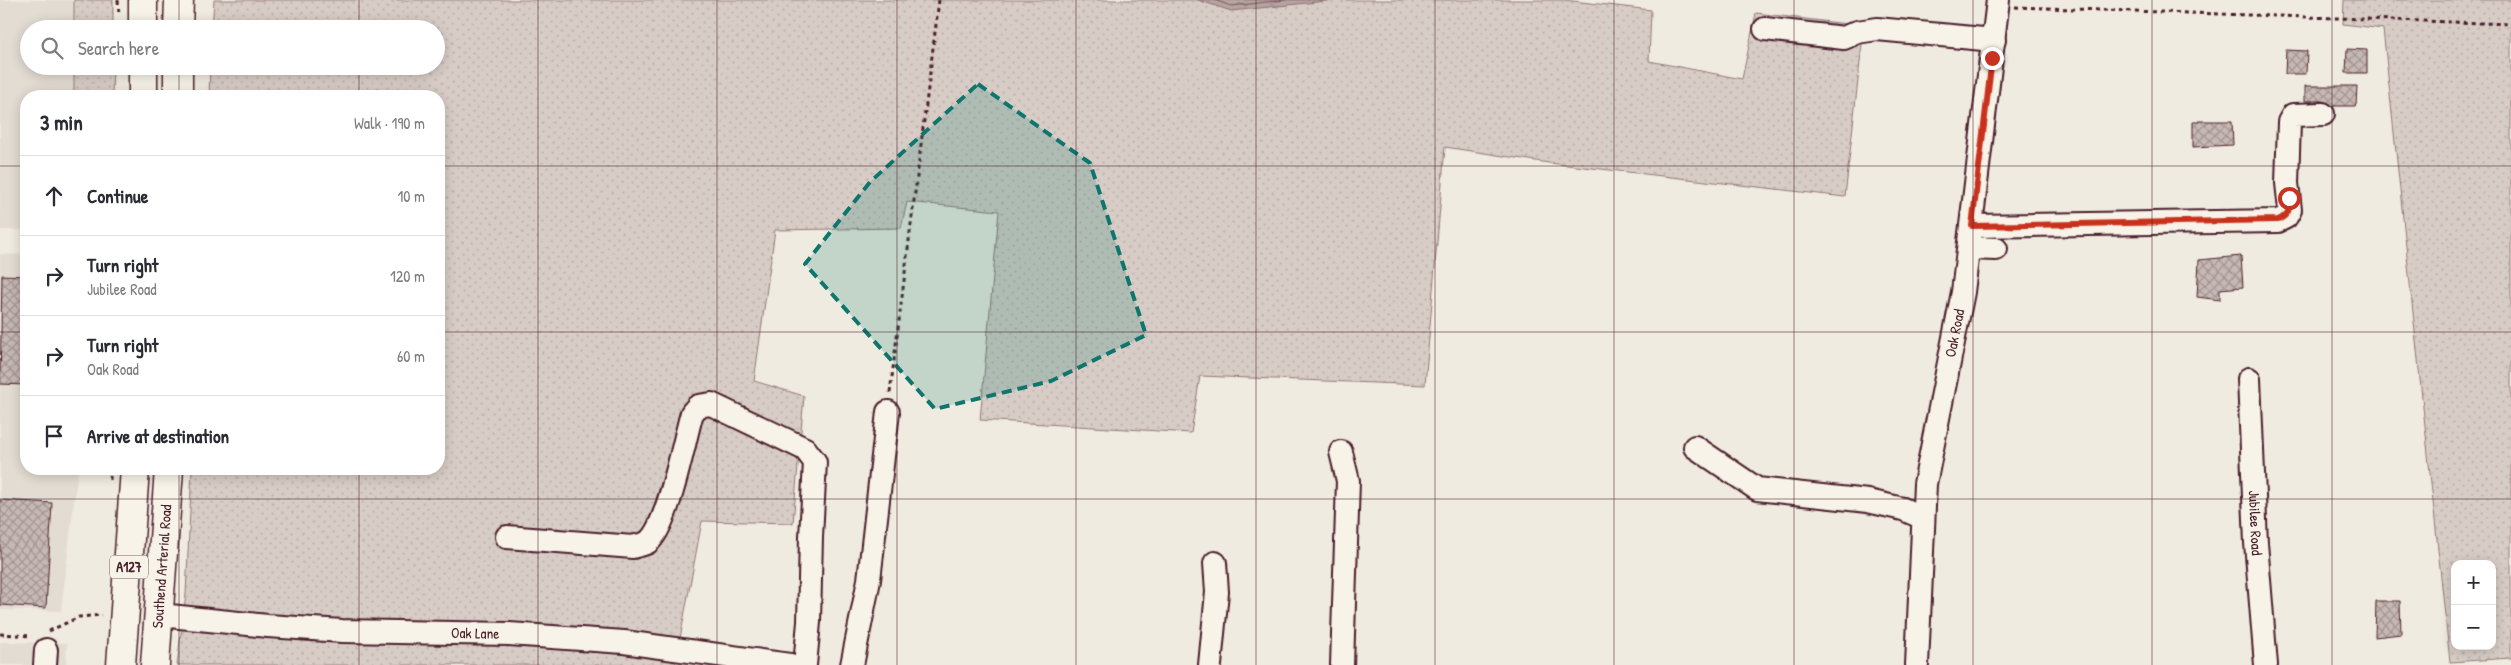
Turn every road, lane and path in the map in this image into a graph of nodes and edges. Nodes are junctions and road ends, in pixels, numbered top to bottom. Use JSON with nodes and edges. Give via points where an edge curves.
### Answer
{"nodes":[{"id":1,"x":143,"y":0,"type":"edge"},
{"id":2,"x":179,"y":0,"type":"edge"},
{"id":3,"x":940,"y":0,"type":"edge"},
{"id":4,"x":1998,"y":3,"type":"edge"},
{"id":5,"x":143,"y":20,"type":"edge"},
{"id":6,"x":178,"y":20,"type":"edge"},
{"id":7,"x":2511,"y":24,"type":"edge"},
{"id":8,"x":1765,"y":29,"type":"dead end"},
{"id":9,"x":1994,"y":40,"type":"junction"},
{"id":10,"x":143,"y":75,"type":"edge"},
{"id":11,"x":178,"y":75,"type":"edge"},
{"id":12,"x":143,"y":90,"type":"edge"},
{"id":13,"x":178,"y":90,"type":"edge"},
{"id":14,"x":2323,"y":114,"type":"dead end"},
{"id":15,"x":1971,"y":237,"type":"junction"},
{"id":16,"x":1996,"y":249,"type":"dead end"},
{"id":17,"x":2249,"y":379,"type":"dead end"},
{"id":18,"x":888,"y":412,"type":"joint"},
{"id":19,"x":1696,"y":447,"type":"dead end"},
{"id":20,"x":1340,"y":452,"type":"dead end"},
{"id":21,"x":135,"y":475,"type":"edge"},
{"id":22,"x":169,"y":475,"type":"edge"},
{"id":23,"x":1923,"y":518,"type":"junction"},
{"id":24,"x":507,"y":537,"type":"dead end"},
{"id":25,"x":1215,"y":563,"type":"dead end"},
{"id":26,"x":126,"y":612,"type":"junction"},
{"id":27,"x":160,"y":615,"type":"junction"},
{"id":28,"x":0,"y":634,"type":"edge"},
{"id":29,"x":44,"y":646,"type":"edge"},
{"id":30,"x":121,"y":665,"type":"edge"},
{"id":31,"x":155,"y":665,"type":"edge"},
{"id":32,"x":790,"y":665,"type":"edge"},
{"id":33,"x":805,"y":665,"type":"edge"},
{"id":34,"x":852,"y":665,"type":"edge"},
{"id":35,"x":1210,"y":665,"type":"edge"},
{"id":36,"x":1342,"y":665,"type":"edge"},
{"id":37,"x":1917,"y":665,"type":"edge"},
{"id":38,"x":2266,"y":665,"type":"edge"}],
"edges":[{"from":1,"to":5,"type":"highway"},
{"from":2,"to":6,"type":"highway"},
{"from":3,"to":18,"type":"path"},
{"from":4,"to":7,"type":"path"},
{"from":4,"to":9,"type":"street","name":"Oak Road"},
{"from":8,"to":9,"type":"street","via":[[1844,38],[1877,29]]},
{"from":9,"to":15,"type":"street","name":"Oak Road"},
{"from":10,"to":12,"type":"highway"},
{"from":11,"to":13,"type":"highway"},
{"from":14,"to":15,"type":"street","via":[[2293,115],[2289,122],[2290,210],[2286,217],[2278,220]]},
{"from":15,"to":16,"type":"street"},
{"from":15,"to":23,"type":"street","name":"Oak Road","via":[[1947,379],[1924,484]]},
{"from":17,"to":38,"type":"street","name":"Jubilee Road","via":[[2256,542]]},
{"from":18,"to":34,"type":"street","via":[[869,580]]},
{"from":19,"to":23,"type":"street","via":[[1757,489],[1868,501]]},
{"from":20,"to":36,"type":"street","via":[[1348,481]]},
{"from":21,"to":26,"type":"highway","number":"A127"},
{"from":22,"to":27,"type":"highway","name":"Southend Arterial Road","number":"A127"},
{"from":23,"to":37,"type":"street","name":"Oak Road"},
{"from":24,"to":33,"type":"street","via":[[633,547],[647,543],[658,531],[666,508],[692,413],[698,406],[711,404],[806,449],[815,462]]},
{"from":25,"to":35,"type":"street","via":[[1217,592]]},
{"from":26,"to":29,"type":"path","via":[[78,617]]},
{"from":26,"to":30,"type":"highway","number":"A127"},
{"from":27,"to":31,"type":"highway","name":"Southend Arterial Road","number":"A127"},
{"from":27,"to":32,"type":"street","name":"Oak Lane","via":[[342,631],[509,634],[624,642]]},
{"from":28,"to":29,"type":"path"}]}
